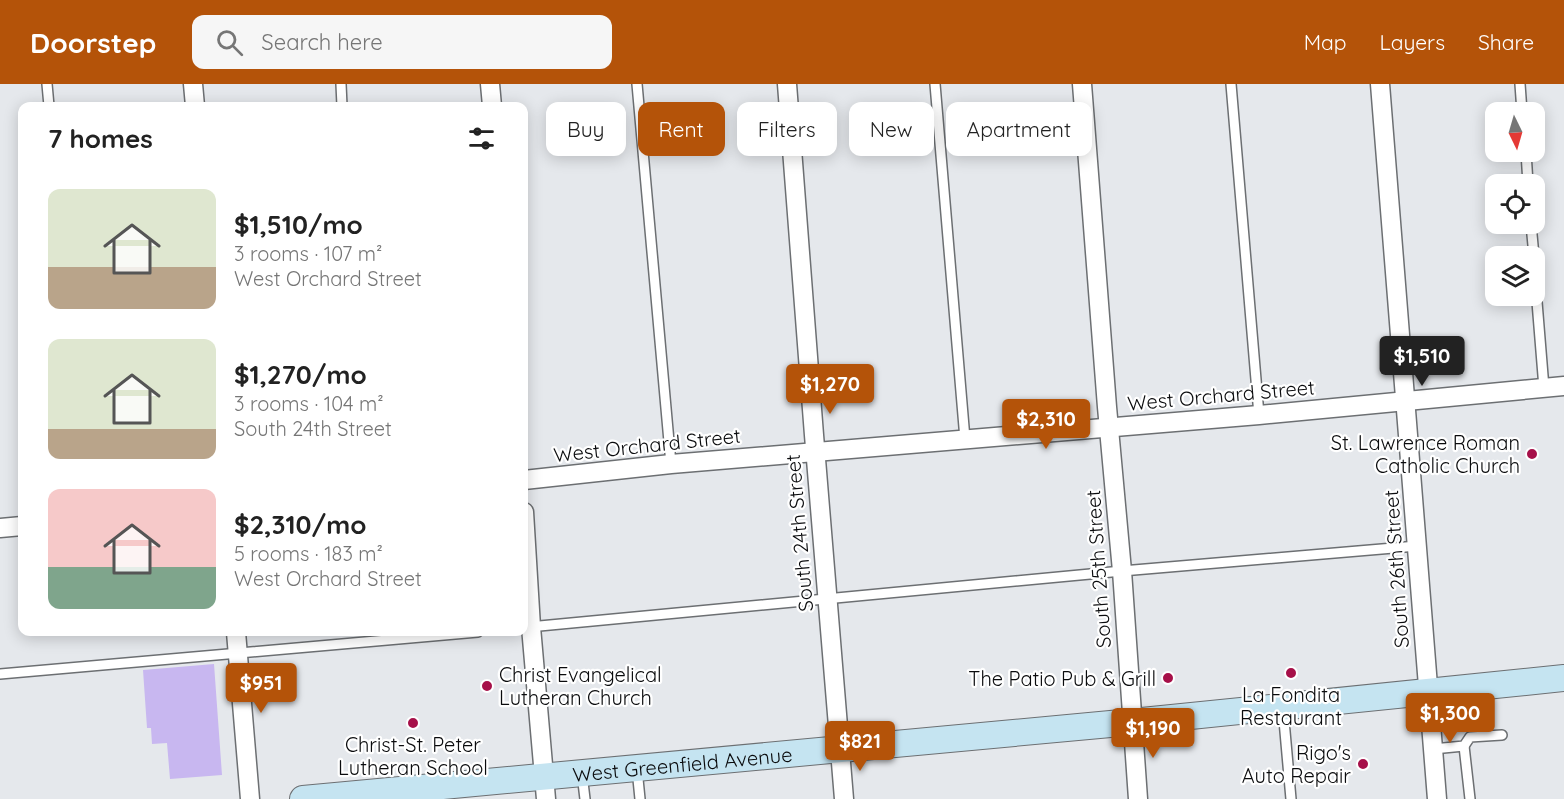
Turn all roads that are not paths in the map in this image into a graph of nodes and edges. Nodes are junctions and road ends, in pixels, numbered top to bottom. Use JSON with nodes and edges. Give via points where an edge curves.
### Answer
{"nodes":[{"id":1,"x":47,"y":84,"type":"edge"},
{"id":2,"x":193,"y":84,"type":"edge"},
{"id":3,"x":340,"y":84,"type":"edge"},
{"id":4,"x":490,"y":84,"type":"edge"},
{"id":5,"x":637,"y":84,"type":"edge"},
{"id":6,"x":787,"y":84,"type":"edge"},
{"id":7,"x":935,"y":84,"type":"edge"},
{"id":8,"x":1082,"y":84,"type":"edge"},
{"id":9,"x":1231,"y":84,"type":"edge"},
{"id":10,"x":1380,"y":84,"type":"edge"},
{"id":11,"x":1520,"y":84,"type":"edge"},
{"id":12,"x":49,"y":102,"type":"edge"},
{"id":13,"x":195,"y":102,"type":"edge"},
{"id":14,"x":342,"y":102,"type":"edge"},
{"id":15,"x":492,"y":102,"type":"edge"},
{"id":16,"x":1521,"y":102,"type":"edge"},
{"id":17,"x":1537,"y":306,"type":"edge"},
{"id":18,"x":1564,"y":386,"type":"edge"},
{"id":19,"x":1544,"y":388,"type":"junction"},
{"id":20,"x":1405,"y":401,"type":"junction"},
{"id":21,"x":1259,"y":415,"type":"junction"},
{"id":22,"x":1109,"y":427,"type":"junction"},
{"id":23,"x":965,"y":439,"type":"junction"},
{"id":24,"x":815,"y":451,"type":"junction"},
{"id":25,"x":671,"y":464,"type":"junction"},
{"id":26,"x":528,"y":480,"type":"edge"},
{"id":27,"x":18,"y":526,"type":"edge"},
{"id":28,"x":0,"y":528,"type":"edge"},
{"id":29,"x":1416,"y":546,"type":"junction"},
{"id":30,"x":1122,"y":571,"type":"junction"},
{"id":31,"x":827,"y":599,"type":"junction"},
{"id":32,"x":528,"y":627,"type":"edge"},
{"id":33,"x":236,"y":636,"type":"edge"},
{"id":34,"x":430,"y":636,"type":"edge"},
{"id":35,"x":528,"y":636,"type":"edge"},
{"id":36,"x":238,"y":652,"type":"junction"},
{"id":37,"x":0,"y":674,"type":"edge"},
{"id":38,"x":1564,"y":678,"type":"edge"},
{"id":39,"x":1428,"y":692,"type":"junction"},
{"id":40,"x":1283,"y":707,"type":"junction"},
{"id":41,"x":1132,"y":722,"type":"junction"},
{"id":42,"x":1502,"y":735,"type":"dead end"},
{"id":43,"x":1464,"y":746,"type":"junction"},
{"id":44,"x":840,"y":748,"type":"junction"},
{"id":45,"x":1433,"y":749,"type":"junction"},
{"id":46,"x":637,"y":767,"type":"junction"},
{"id":47,"x":582,"y":772,"type":"junction"},
{"id":48,"x":545,"y":787,"type":"edge"},
{"id":49,"x":250,"y":799,"type":"edge"},
{"id":50,"x":303,"y":799,"type":"edge"},
{"id":51,"x":585,"y":799,"type":"edge"},
{"id":52,"x":640,"y":799,"type":"edge"},
{"id":53,"x":844,"y":799,"type":"edge"},
{"id":54,"x":1138,"y":799,"type":"edge"},
{"id":55,"x":1292,"y":799,"type":"edge"},
{"id":56,"x":1437,"y":799,"type":"edge"},
{"id":57,"x":1470,"y":799,"type":"edge"}],
"edges":[{"from":1,"to":12,"type":"lane"},
{"from":2,"to":13,"type":"street"},
{"from":3,"to":14,"type":"lane"},
{"from":4,"to":15,"type":"street"},
{"from":5,"to":25,"type":"lane"},
{"from":6,"to":24,"type":"street","name":"South 24th Street"},
{"from":7,"to":23,"type":"lane"},
{"from":8,"to":22,"type":"street","name":"South 25th Street"},
{"from":9,"to":21,"type":"lane"},
{"from":10,"to":20,"type":"street","name":"South 26th Street"},
{"from":11,"to":16,"type":"lane"},
{"from":17,"to":19,"type":"lane"},
{"from":18,"to":19,"type":"street","name":"West Orchard Street"},
{"from":19,"to":20,"type":"street","name":"West Orchard Street"},
{"from":20,"to":21,"type":"street","name":"West Orchard Street"},
{"from":20,"to":29,"type":"street","name":"South 26th Street"},
{"from":21,"to":22,"type":"street","name":"West Orchard Street"},
{"from":22,"to":23,"type":"street","name":"West Orchard Street"},
{"from":22,"to":30,"type":"street","name":"South 25th Street"},
{"from":23,"to":24,"type":"street","name":"West Orchard Street"},
{"from":24,"to":25,"type":"street","name":"West Orchard Street"},
{"from":24,"to":31,"type":"street","name":"South 24th Street"},
{"from":25,"to":26,"type":"street","name":"West Orchard Street"},
{"from":27,"to":28,"type":"street"},
{"from":29,"to":30,"type":"lane"},
{"from":29,"to":39,"type":"street","name":"South 26th Street"},
{"from":30,"to":31,"type":"lane"},
{"from":30,"to":41,"type":"street","name":"South 25th Street"},
{"from":31,"to":32,"type":"lane"},
{"from":31,"to":44,"type":"street","name":"South 24th Street"},
{"from":33,"to":36,"type":"street"},
{"from":34,"to":36,"type":"lane"},
{"from":35,"to":48,"type":"street"},
{"from":36,"to":37,"type":"lane"},
{"from":36,"to":49,"type":"street"},
{"from":38,"to":39,"type":"main road","name":"West Greenfield Avenue"},
{"from":39,"to":40,"type":"main road","name":"West Greenfield Avenue"},
{"from":39,"to":45,"type":"street","name":"South 26th Street"},
{"from":40,"to":41,"type":"main road","name":"West Greenfield Avenue"},
{"from":40,"to":55,"type":"lane"},
{"from":41,"to":44,"type":"main road","name":"West Greenfield Avenue"},
{"from":41,"to":54,"type":"street","name":"South 25th Street"},
{"from":42,"to":43,"type":"lane","via":[[1470,737]]},
{"from":43,"to":45,"type":"lane"},
{"from":43,"to":57,"type":"lane"},
{"from":44,"to":46,"type":"main road","name":"West Greenfield Avenue"},
{"from":44,"to":53,"type":"street","name":"South 24th Street"},
{"from":45,"to":56,"type":"street","name":"South 26th Street"},
{"from":46,"to":47,"type":"main road","name":"West Greenfield Avenue"},
{"from":46,"to":52,"type":"lane"},
{"from":47,"to":48,"type":"main road","name":"West Greenfield Avenue"},
{"from":47,"to":51,"type":"lane"},
{"from":48,"to":50,"type":"main road","name":"West Greenfield Avenue"}]}
